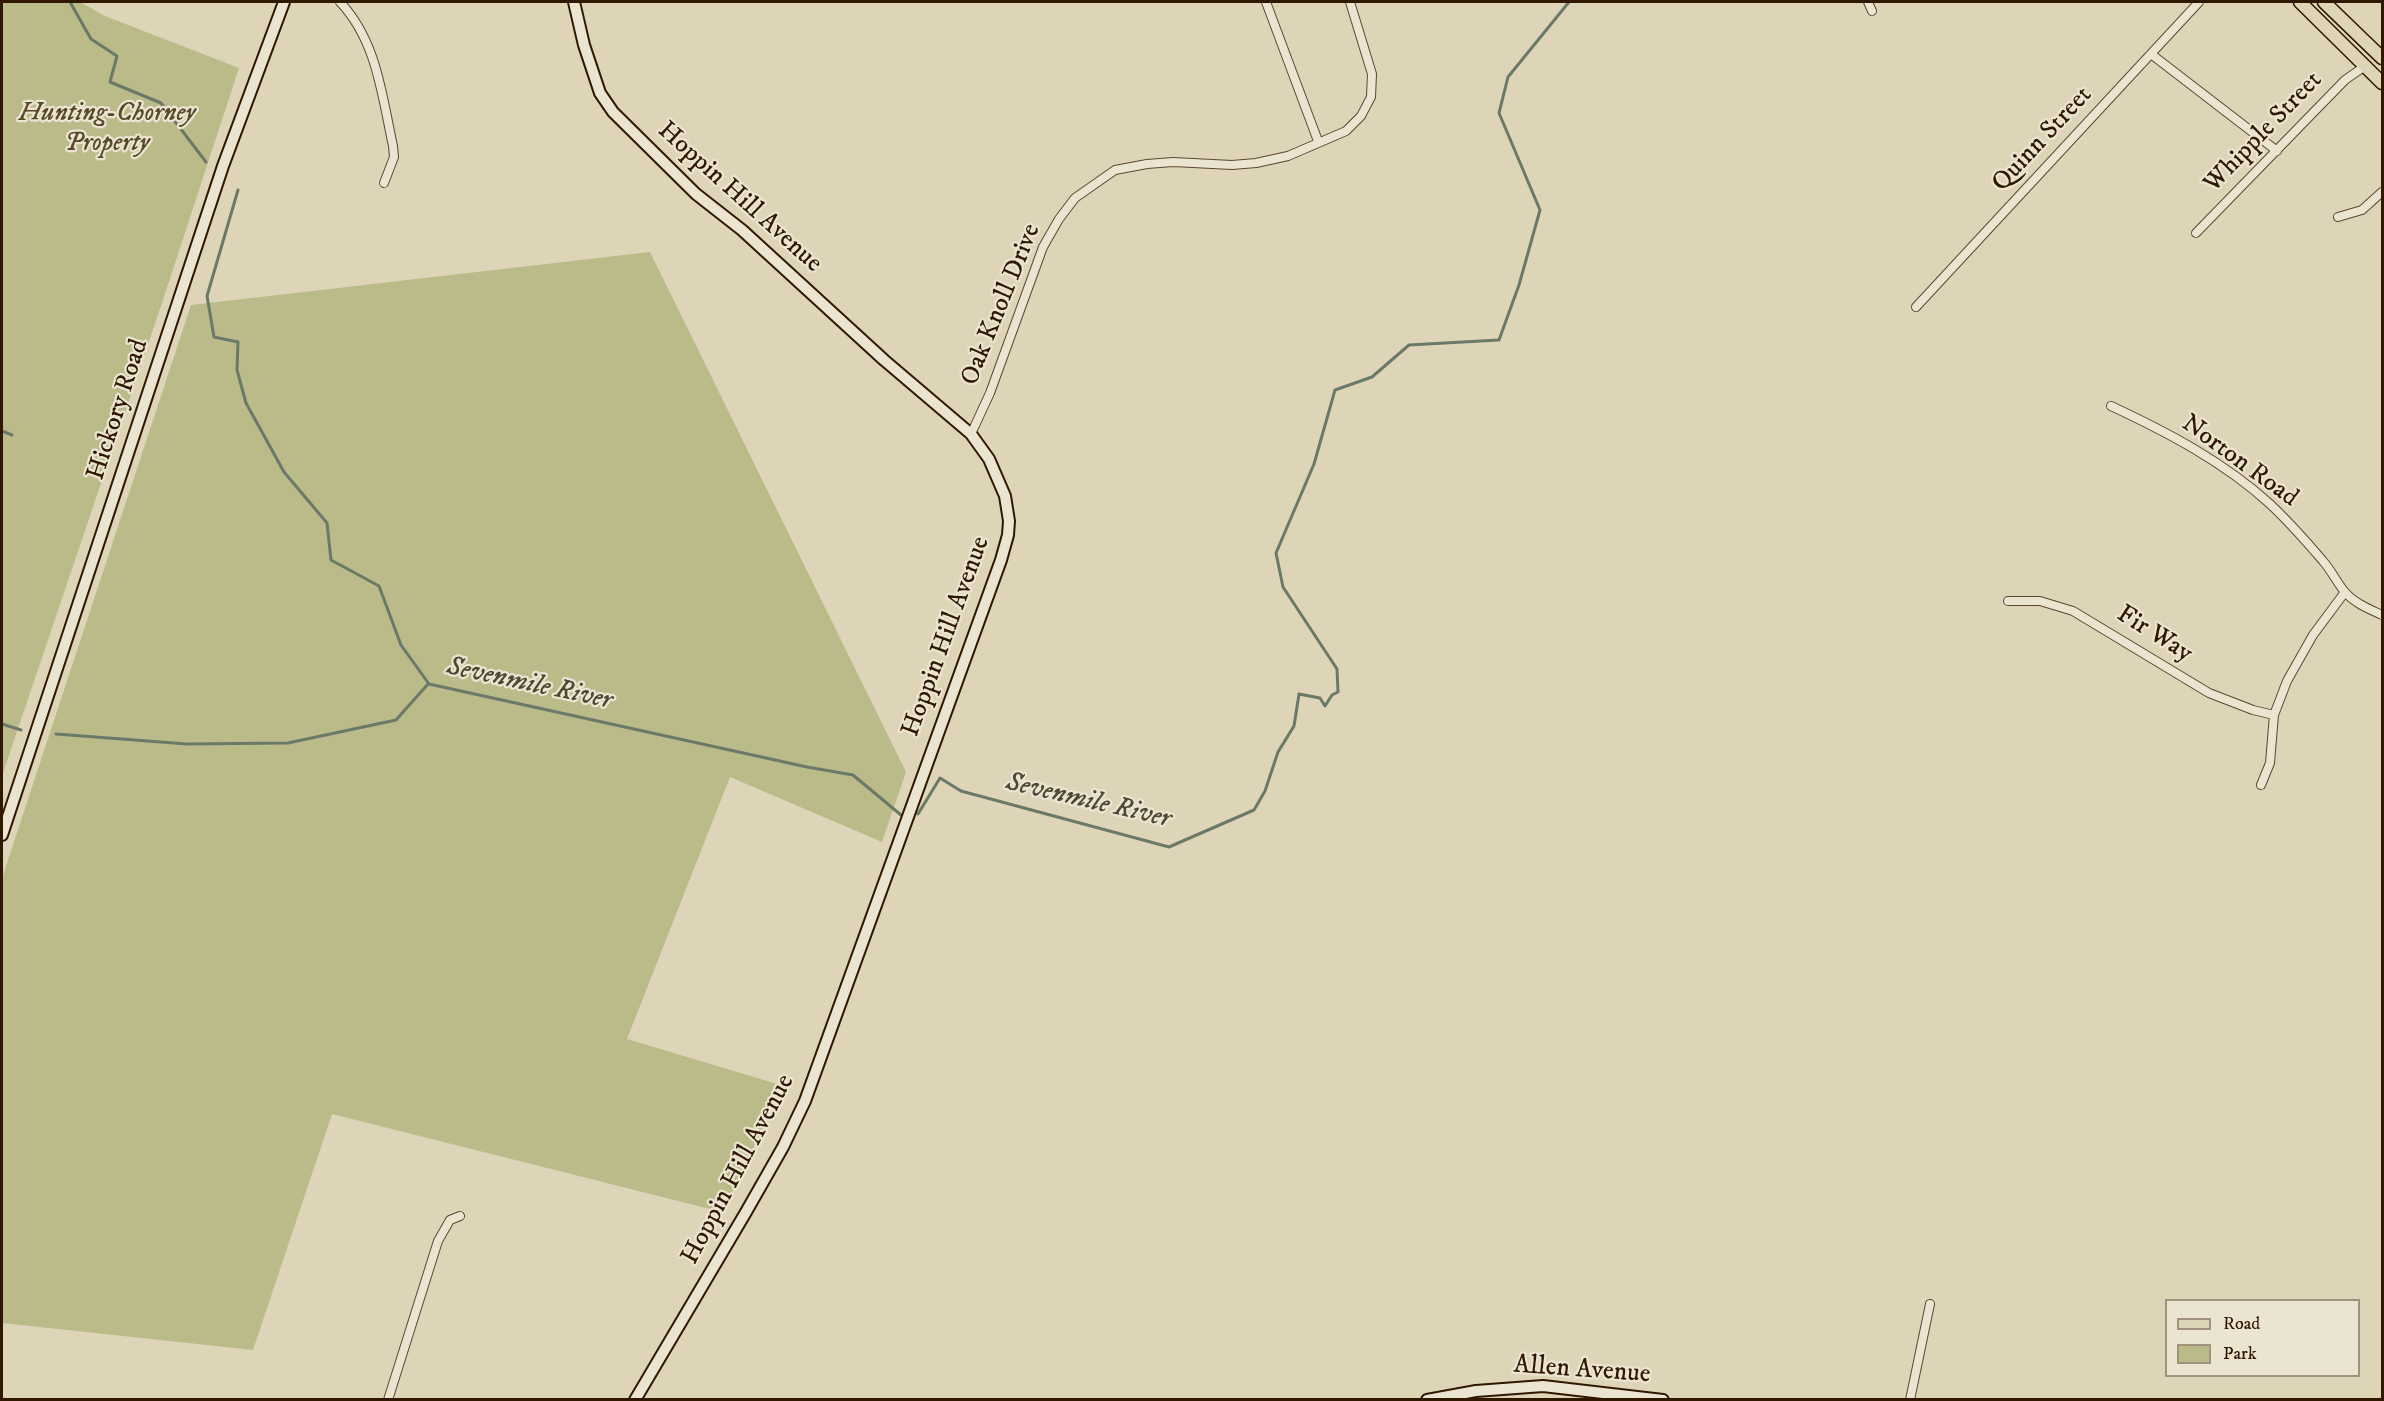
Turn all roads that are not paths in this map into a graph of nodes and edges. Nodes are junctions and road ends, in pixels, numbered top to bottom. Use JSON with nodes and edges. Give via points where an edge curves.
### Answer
{"nodes":[{"id":1,"x":284,"y":2,"type":"edge"},
{"id":2,"x":340,"y":2,"type":"edge"},
{"id":3,"x":574,"y":2,"type":"edge"},
{"id":4,"x":1266,"y":2,"type":"edge"},
{"id":5,"x":1350,"y":2,"type":"edge"},
{"id":6,"x":1868,"y":2,"type":"edge"},
{"id":7,"x":2199,"y":2,"type":"edge"},
{"id":8,"x":2300,"y":2,"type":"edge"},
{"id":9,"x":2324,"y":2,"type":"edge"},
{"id":10,"x":1872,"y":11,"type":"dead end"},
{"id":11,"x":2151,"y":54,"type":"junction"},
{"id":12,"x":2382,"y":58,"type":"edge"},
{"id":13,"x":2365,"y":66,"type":"junction"},
{"id":14,"x":2382,"y":83,"type":"edge"},
{"id":15,"x":1318,"y":141,"type":"junction"},
{"id":16,"x":2277,"y":151,"type":"junction"},
{"id":17,"x":384,"y":183,"type":"dead end"},
{"id":18,"x":2382,"y":192,"type":"edge"},
{"id":19,"x":2338,"y":217,"type":"dead end"},
{"id":20,"x":2196,"y":232,"type":"dead end"},
{"id":21,"x":1916,"y":307,"type":"dead end"},
{"id":22,"x":2111,"y":406,"type":"dead end"},
{"id":23,"x":971,"y":435,"type":"junction"},
{"id":24,"x":2345,"y":592,"type":"junction"},
{"id":25,"x":2008,"y":601,"type":"dead end"},
{"id":26,"x":2382,"y":615,"type":"edge"},
{"id":27,"x":2274,"y":716,"type":"junction"},
{"id":28,"x":2261,"y":785,"type":"dead end"},
{"id":29,"x":2,"y":835,"type":"edge"},
{"id":30,"x":460,"y":1216,"type":"dead end"},
{"id":31,"x":1930,"y":1304,"type":"dead end"},
{"id":32,"x":1476,"y":1395,"type":"edge"},
{"id":33,"x":388,"y":1400,"type":"edge"},
{"id":34,"x":635,"y":1400,"type":"edge"},
{"id":35,"x":1427,"y":1400,"type":"edge"},
{"id":36,"x":1663,"y":1400,"type":"edge"},
{"id":37,"x":1910,"y":1400,"type":"edge"}],
"edges":[{"from":1,"to":29,"type":"street","name":"Hickory Road","via":[[226,156]]},
{"from":2,"to":17,"type":"street","via":[[365,36],[372,54],[393,146],[394,157]]},
{"from":3,"to":23,"type":"street","name":"Hoppin Hill Avenue","via":[[600,93],[613,111],[696,194],[742,230]]},
{"from":4,"to":15,"type":"street"},
{"from":5,"to":15,"type":"street","name":"Oak Knoll Drive","via":[[1370,65],[1371,97],[1361,116],[1346,131]]},
{"from":6,"to":10,"type":"street"},
{"from":7,"to":11,"type":"street","name":"Quinn Street"},
{"from":8,"to":13,"type":"main road"},
{"from":9,"to":12,"type":"main road"},
{"from":11,"to":16,"type":"street"},
{"from":11,"to":21,"type":"street","name":"Quinn Street"},
{"from":13,"to":14,"type":"main road"},
{"from":13,"to":16,"type":"street","name":"Whipple Street","via":[[2345,80]]},
{"from":15,"to":23,"type":"street","name":"Oak Knoll Drive","via":[[1288,156],[1256,163],[1173,162],[1115,170],[1075,198],[1043,247]]},
{"from":16,"to":20,"type":"street","name":"Whipple Street"},
{"from":18,"to":19,"type":"street","via":[[2362,210]]},
{"from":22,"to":24,"type":"street","name":"Norton Road","via":[[2199,452],[2268,503],[2325,564]]},
{"from":23,"to":34,"type":"street","name":"Hoppin Hill Avenue","via":[[996,471],[1008,509],[1008,535],[997,571],[805,1101],[758,1193]]},
{"from":24,"to":26,"type":"street","name":"Norton Road"},
{"from":24,"to":27,"type":"street","via":[[2313,635]]},
{"from":25,"to":27,"type":"street","name":"Fir Way","via":[[2040,601],[2073,611],[2209,693]]},
{"from":27,"to":28,"type":"street","via":[[2270,763]]},
{"from":30,"to":33,"type":"street","via":[[450,1220],[438,1241]]},
{"from":31,"to":37,"type":"street"},
{"from":32,"to":35,"type":"street","name":"Allen Avenue"},
{"from":32,"to":36,"type":"street","name":"Allen Avenue","via":[[1543,1386]]}]}
